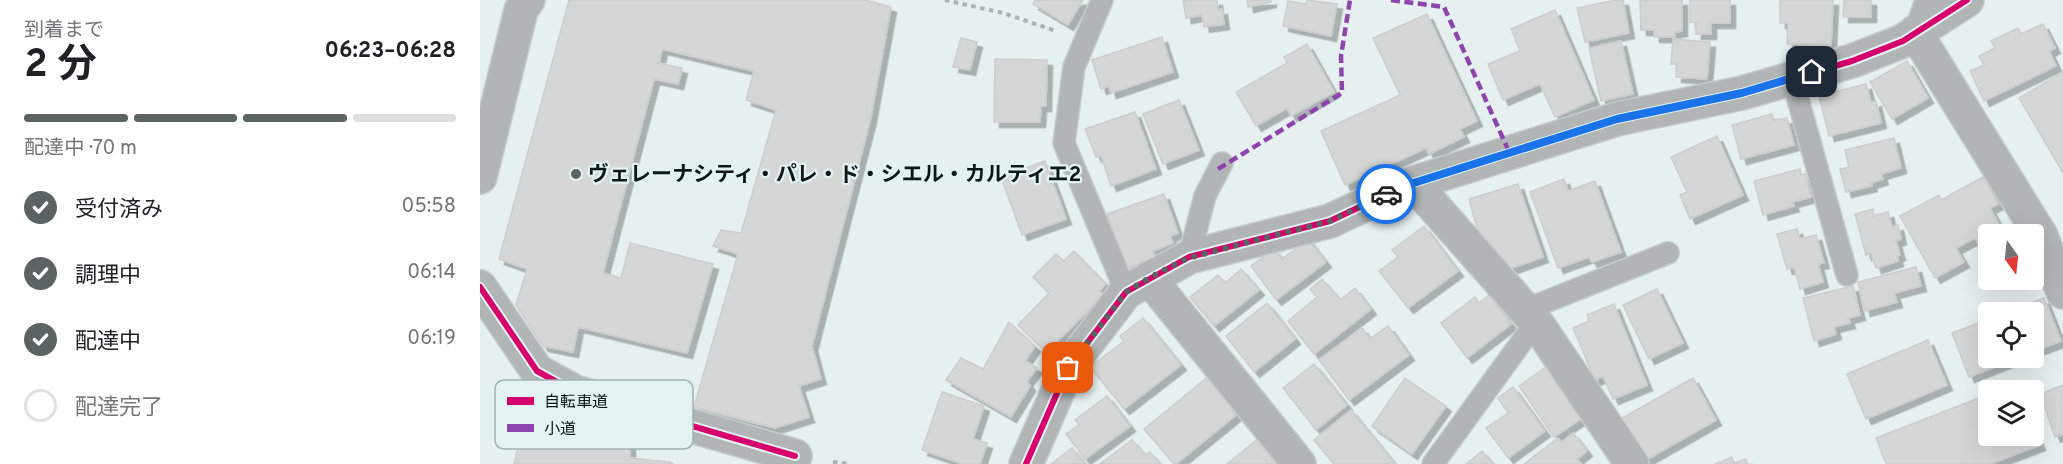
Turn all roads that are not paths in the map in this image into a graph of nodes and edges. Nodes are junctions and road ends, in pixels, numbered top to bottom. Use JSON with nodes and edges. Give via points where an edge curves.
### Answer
{"nodes":[{"id":1,"x":528,"y":0,"type":"edge"},
{"id":2,"x":1102,"y":0,"type":"edge"},
{"id":3,"x":1926,"y":0,"type":"edge"},
{"id":4,"x":1967,"y":0,"type":"edge"},
{"id":5,"x":1915,"y":32,"type":"junction"},
{"id":6,"x":1792,"y":78,"type":"junction"},
{"id":7,"x":1222,"y":163,"type":"dead end"},
{"id":8,"x":480,"y":177,"type":"edge"},
{"id":9,"x":1413,"y":183,"type":"junction"},
{"id":10,"x":1668,"y":253,"type":"dead end"},
{"id":11,"x":1188,"y":258,"type":"junction"},
{"id":12,"x":1847,"y":275,"type":"dead end"},
{"id":13,"x":1137,"y":285,"type":"junction"},
{"id":14,"x":480,"y":287,"type":"edge"},
{"id":15,"x":2063,"y":292,"type":"edge"},
{"id":16,"x":1530,"y":316,"type":"junction"},
{"id":17,"x":553,"y":380,"type":"edge"},
{"id":18,"x":693,"y":426,"type":"edge"},
{"id":19,"x":795,"y":456,"type":"dead end"},
{"id":20,"x":1026,"y":464,"type":"edge"},
{"id":21,"x":1299,"y":464,"type":"edge"},
{"id":22,"x":1432,"y":464,"type":"edge"},
{"id":23,"x":1632,"y":464,"type":"edge"}],
"edges":[{"from":1,"to":8,"type":"street","via":[[520,10]]},
{"from":2,"to":13,"type":"lane","via":[[1074,67],[1064,143]]},
{"from":3,"to":5,"type":"lane"},
{"from":4,"to":5,"type":"street"},
{"from":5,"to":6,"type":"street","via":[[1903,41],[1852,61]]},
{"from":5,"to":15,"type":"street","via":[[2041,236]]},
{"from":6,"to":9,"type":"street","via":[[1742,93],[1617,119]]},
{"from":6,"to":12,"type":"lane"},
{"from":7,"to":11,"type":"lane","via":[[1205,196]]},
{"from":9,"to":11,"type":"street","via":[[1330,221]]},
{"from":9,"to":16,"type":"street"},
{"from":10,"to":16,"type":"lane"},
{"from":11,"to":13,"type":"street"},
{"from":13,"to":20,"type":"street","via":[[1068,368]]},
{"from":13,"to":21,"type":"street"},
{"from":14,"to":17,"type":"street","via":[[537,371]]},
{"from":16,"to":22,"type":"lane"},
{"from":16,"to":23,"type":"street"},
{"from":18,"to":19,"type":"street"}]}
